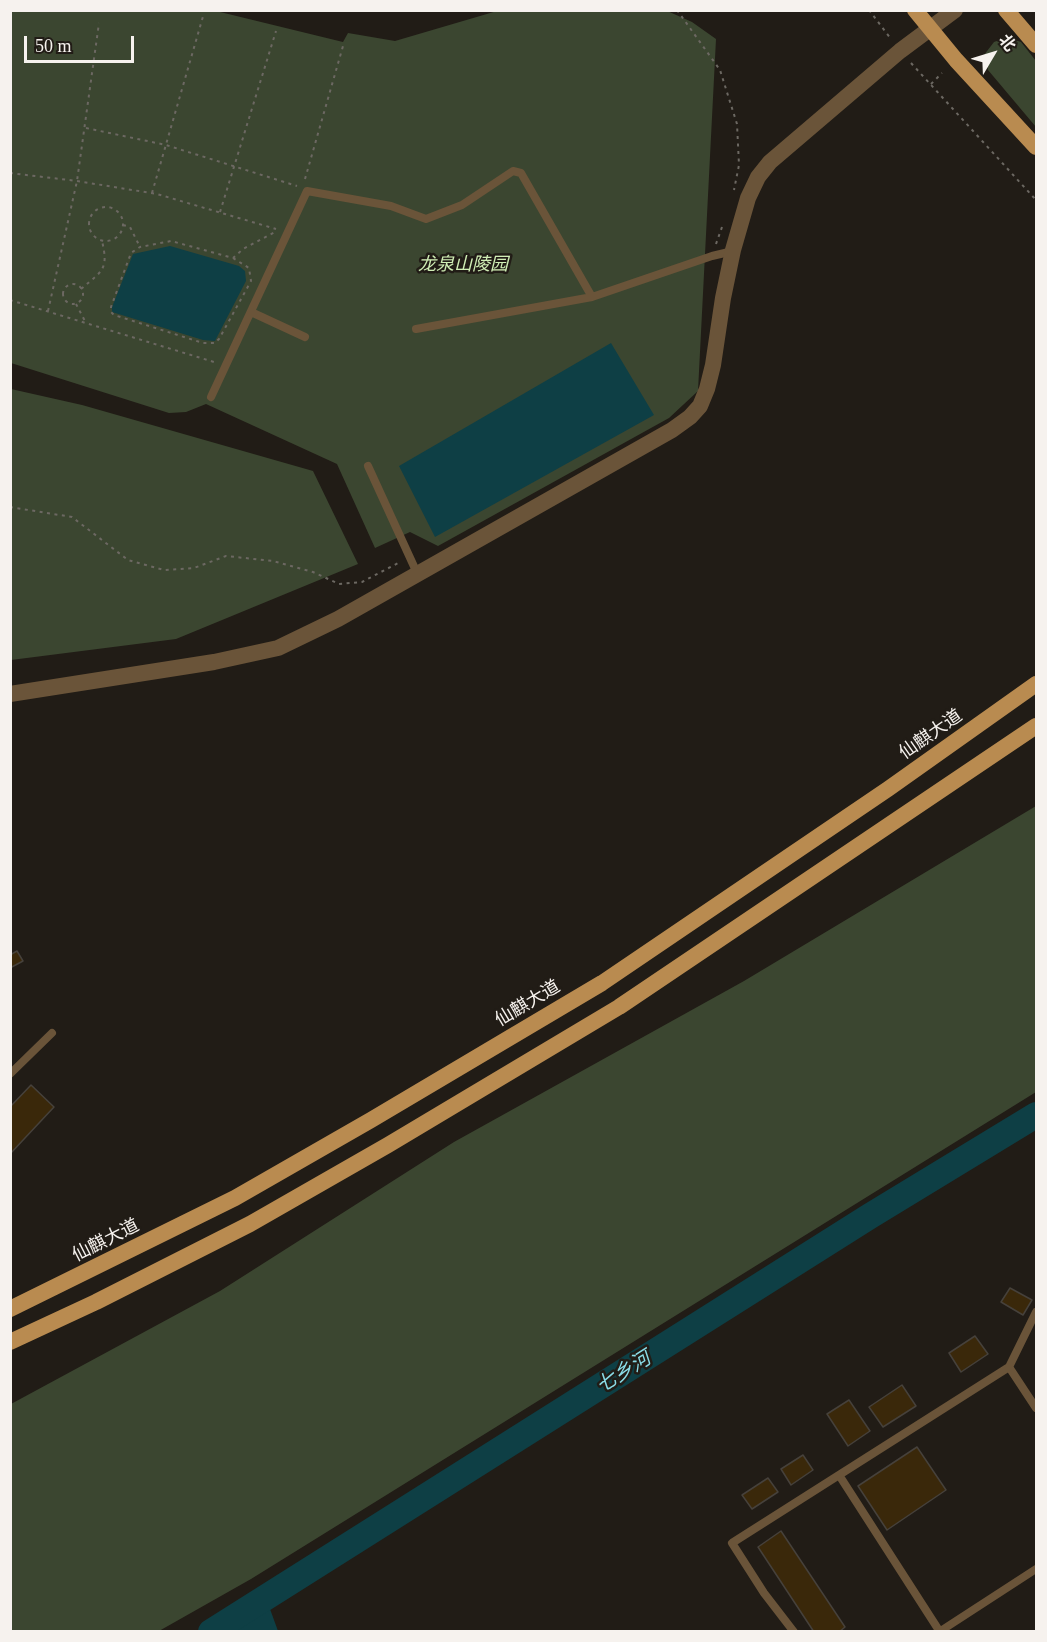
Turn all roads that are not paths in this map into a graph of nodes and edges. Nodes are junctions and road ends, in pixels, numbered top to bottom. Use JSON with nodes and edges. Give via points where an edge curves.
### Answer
{"nodes":[{"id":1,"x":915,"y":10,"type":"edge"},
{"id":2,"x":955,"y":10,"type":"edge"},
{"id":3,"x":1006,"y":10,"type":"edge"},
{"id":4,"x":931,"y":30,"type":"junction"},
{"id":5,"x":1036,"y":45,"type":"edge"},
{"id":6,"x":1036,"y":147,"type":"edge"},
{"id":7,"x":733,"y":250,"type":"junction"},
{"id":8,"x":592,"y":297,"type":"junction"},
{"id":9,"x":251,"y":312,"type":"junction"},
{"id":10,"x":416,"y":329,"type":"dead end"},
{"id":11,"x":305,"y":337,"type":"dead end"},
{"id":12,"x":211,"y":397,"type":"dead end"},
{"id":13,"x":368,"y":466,"type":"dead end"},
{"id":14,"x":417,"y":573,"type":"junction"},
{"id":15,"x":1036,"y":684,"type":"edge"},
{"id":16,"x":10,"y":694,"type":"edge"},
{"id":17,"x":1036,"y":726,"type":"edge"},
{"id":18,"x":52,"y":1033,"type":"dead end"},
{"id":19,"x":10,"y":1074,"type":"edge"},
{"id":20,"x":10,"y":1309,"type":"edge"},
{"id":21,"x":1036,"y":1312,"type":"edge"},
{"id":22,"x":10,"y":1342,"type":"edge"},
{"id":23,"x":1009,"y":1367,"type":"junction"},
{"id":24,"x":1036,"y":1408,"type":"edge"},
{"id":25,"x":839,"y":1475,"type":"junction"},
{"id":26,"x":1036,"y":1569,"type":"edge"},
{"id":27,"x":940,"y":1631,"type":"edge"},
{"id":28,"x":794,"y":1632,"type":"edge"}],
"edges":[{"from":1,"to":4,"type":"main road"},
{"from":2,"to":4,"type":"street"},
{"from":3,"to":5,"type":"main road"},
{"from":4,"to":6,"type":"main road"},
{"from":4,"to":7,"type":"street","via":[[900,51],[770,162],[748,198]]},
{"from":7,"to":8,"type":"lane"},
{"from":7,"to":14,"type":"street","via":[[709,381],[700,406],[690,417]]},
{"from":8,"to":9,"type":"lane","via":[[521,173],[513,171],[462,205],[426,219],[391,206],[307,191]]},
{"from":8,"to":10,"type":"lane"},
{"from":9,"to":11,"type":"lane"},
{"from":9,"to":12,"type":"lane"},
{"from":13,"to":14,"type":"lane"},
{"from":14,"to":16,"type":"street","via":[[278,648]]},
{"from":15,"to":20,"type":"main road","name":"仙麒大道","via":[[602,983],[235,1198]]},
{"from":17,"to":22,"type":"main road","via":[[619,1007],[250,1224]]},
{"from":18,"to":19,"type":"lane"},
{"from":21,"to":23,"type":"lane"},
{"from":23,"to":24,"type":"lane"},
{"from":23,"to":25,"type":"lane"},
{"from":25,"to":27,"type":"lane"},
{"from":25,"to":28,"type":"lane","via":[[732,1543]]},
{"from":26,"to":27,"type":"lane"}]}
